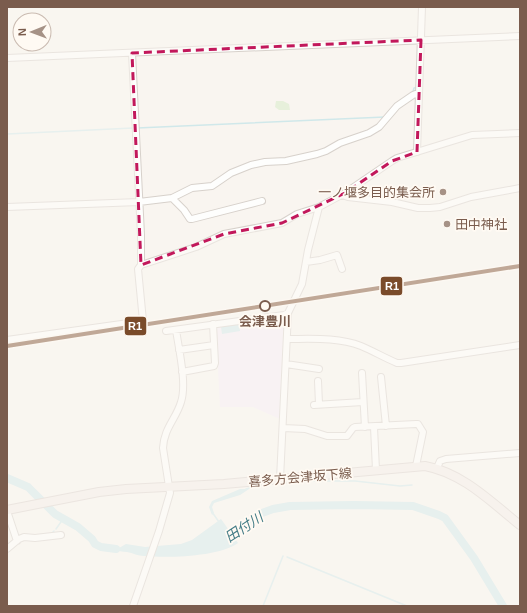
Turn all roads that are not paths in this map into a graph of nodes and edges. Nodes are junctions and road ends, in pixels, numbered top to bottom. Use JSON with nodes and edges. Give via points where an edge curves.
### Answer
{"nodes":[{"id":1,"x":422,"y":7,"type":"edge"},
{"id":2,"x":520,"y":36,"type":"edge"},
{"id":3,"x":421,"y":40,"type":"junction"},
{"id":4,"x":132,"y":53,"type":"junction"},
{"id":5,"x":7,"y":58,"type":"edge"},
{"id":6,"x":418,"y":94,"type":"junction"},
{"id":7,"x":520,"y":133,"type":"edge"},
{"id":8,"x":417,"y":152,"type":"junction"},
{"id":9,"x":520,"y":188,"type":"edge"},
{"id":10,"x":342,"y":195,"type":"junction"},
{"id":11,"x":172,"y":198,"type":"junction"},
{"id":12,"x":262,"y":201,"type":"dead end"},
{"id":13,"x":139,"y":202,"type":"junction"},
{"id":14,"x":7,"y":207,"type":"edge"},
{"id":15,"x":319,"y":207,"type":"junction"},
{"id":16,"x":306,"y":262,"type":"junction"},
{"id":17,"x":141,"y":265,"type":"junction"},
{"id":18,"x":342,"y":269,"type":"dead end"},
{"id":19,"x":288,"y":313,"type":"junction"},
{"id":20,"x":213,"y":324,"type":"junction"},
{"id":21,"x":176,"y":330,"type":"junction"},
{"id":22,"x":166,"y":331,"type":"dead end"},
{"id":23,"x":7,"y":340,"type":"edge"},
{"id":24,"x":287,"y":340,"type":"junction"},
{"id":25,"x":214,"y":345,"type":"junction"},
{"id":26,"x":520,"y":345,"type":"edge"},
{"id":27,"x":179,"y":350,"type":"junction"},
{"id":28,"x":286,"y":364,"type":"junction"},
{"id":29,"x":319,"y":369,"type":"dead end"},
{"id":30,"x":182,"y":372,"type":"junction"},
{"id":31,"x":362,"y":373,"type":"dead end"},
{"id":32,"x":381,"y":377,"type":"dead end"},
{"id":33,"x":318,"y":381,"type":"dead end"},
{"id":34,"x":363,"y":402,"type":"junction"},
{"id":35,"x":386,"y":426,"type":"junction"},
{"id":36,"x":365,"y":427,"type":"junction"},
{"id":37,"x":374,"y":427,"type":"junction"},
{"id":38,"x":283,"y":428,"type":"junction"},
{"id":39,"x":520,"y":453,"type":"edge"},
{"id":40,"x":416,"y":466,"type":"junction"},
{"id":41,"x":437,"y":468,"type":"junction"},
{"id":42,"x":376,"y":470,"type":"junction"},
{"id":43,"x":280,"y":479,"type":"junction"},
{"id":44,"x":169,"y":486,"type":"junction"},
{"id":45,"x":7,"y":510,"type":"edge"},
{"id":46,"x":520,"y":526,"type":"edge"},
{"id":47,"x":61,"y":535,"type":"dead end"},
{"id":48,"x":17,"y":541,"type":"junction"},
{"id":49,"x":7,"y":549,"type":"edge"},
{"id":50,"x":133,"y":606,"type":"edge"}],
"edges":[{"from":1,"to":3,"type":"street"},
{"from":2,"to":3,"type":"street"},
{"from":3,"to":4,"type":"street"},
{"from":3,"to":6,"type":"street"},
{"from":4,"to":5,"type":"street"},
{"from":4,"to":13,"type":"street"},
{"from":6,"to":8,"type":"street"},
{"from":6,"to":11,"type":"street","via":[[396,106],[378,127],[369,133],[317,154],[247,167],[231,173],[212,186],[192,188]]},
{"from":7,"to":8,"type":"street","via":[[472,135]]},
{"from":8,"to":10,"type":"street","via":[[392,161]]},
{"from":9,"to":10,"type":"street","via":[[471,197],[436,208]]},
{"from":10,"to":15,"type":"street"},
{"from":11,"to":12,"type":"street","via":[[190,219]]},
{"from":11,"to":13,"type":"street"},
{"from":13,"to":14,"type":"street"},
{"from":13,"to":17,"type":"street"},
{"from":15,"to":16,"type":"street"},
{"from":15,"to":17,"type":"street","via":[[297,214],[282,223],[224,234],[196,247]]},
{"from":16,"to":18,"type":"street","via":[[337,255]]},
{"from":16,"to":19,"type":"street","via":[[302,284]]},
{"from":17,"to":23,"type":"street","via":[[138,269],[143,321]]},
{"from":19,"to":20,"type":"street"},
{"from":19,"to":24,"type":"street"},
{"from":20,"to":21,"type":"street"},
{"from":20,"to":25,"type":"street"},
{"from":21,"to":22,"type":"street"},
{"from":21,"to":27,"type":"street"},
{"from":24,"to":26,"type":"street","via":[[342,341],[361,346],[397,363]]},
{"from":24,"to":28,"type":"street"},
{"from":25,"to":27,"type":"street"},
{"from":25,"to":30,"type":"street","via":[[214,366]]},
{"from":27,"to":30,"type":"street"},
{"from":28,"to":29,"type":"street"},
{"from":28,"to":38,"type":"street"},
{"from":30,"to":44,"type":"street","via":[[182,401],[168,426],[163,443]]},
{"from":31,"to":34,"type":"street"},
{"from":32,"to":35,"type":"street"},
{"from":33,"to":34,"type":"street","via":[[316,405]]},
{"from":34,"to":36,"type":"street"},
{"from":35,"to":37,"type":"street"},
{"from":35,"to":40,"type":"street","via":[[418,424],[423,435]]},
{"from":36,"to":37,"type":"street"},
{"from":36,"to":38,"type":"street","via":[[353,428],[346,436],[330,436],[305,429]]},
{"from":37,"to":42,"type":"street"},
{"from":38,"to":43,"type":"street"},
{"from":39,"to":41,"type":"street","via":[[446,459],[440,461]]},
{"from":40,"to":41,"type":"main road","name":"喜多方会津坂下線"},
{"from":40,"to":42,"type":"main road","name":"喜多方会津坂下線"},
{"from":41,"to":46,"type":"main road","name":"喜多方会津坂下線","via":[[466,482]]},
{"from":42,"to":43,"type":"main road","name":"喜多方会津坂下線"},
{"from":43,"to":44,"type":"main road","name":"喜多方会津坂下線"},
{"from":44,"to":45,"type":"main road","name":"喜多方会津坂下線","via":[[98,492]]},
{"from":44,"to":50,"type":"street","via":[[169,498]]},
{"from":45,"to":48,"type":"street"},
{"from":47,"to":48,"type":"street","via":[[24,537]]},
{"from":48,"to":49,"type":"street"}]}
